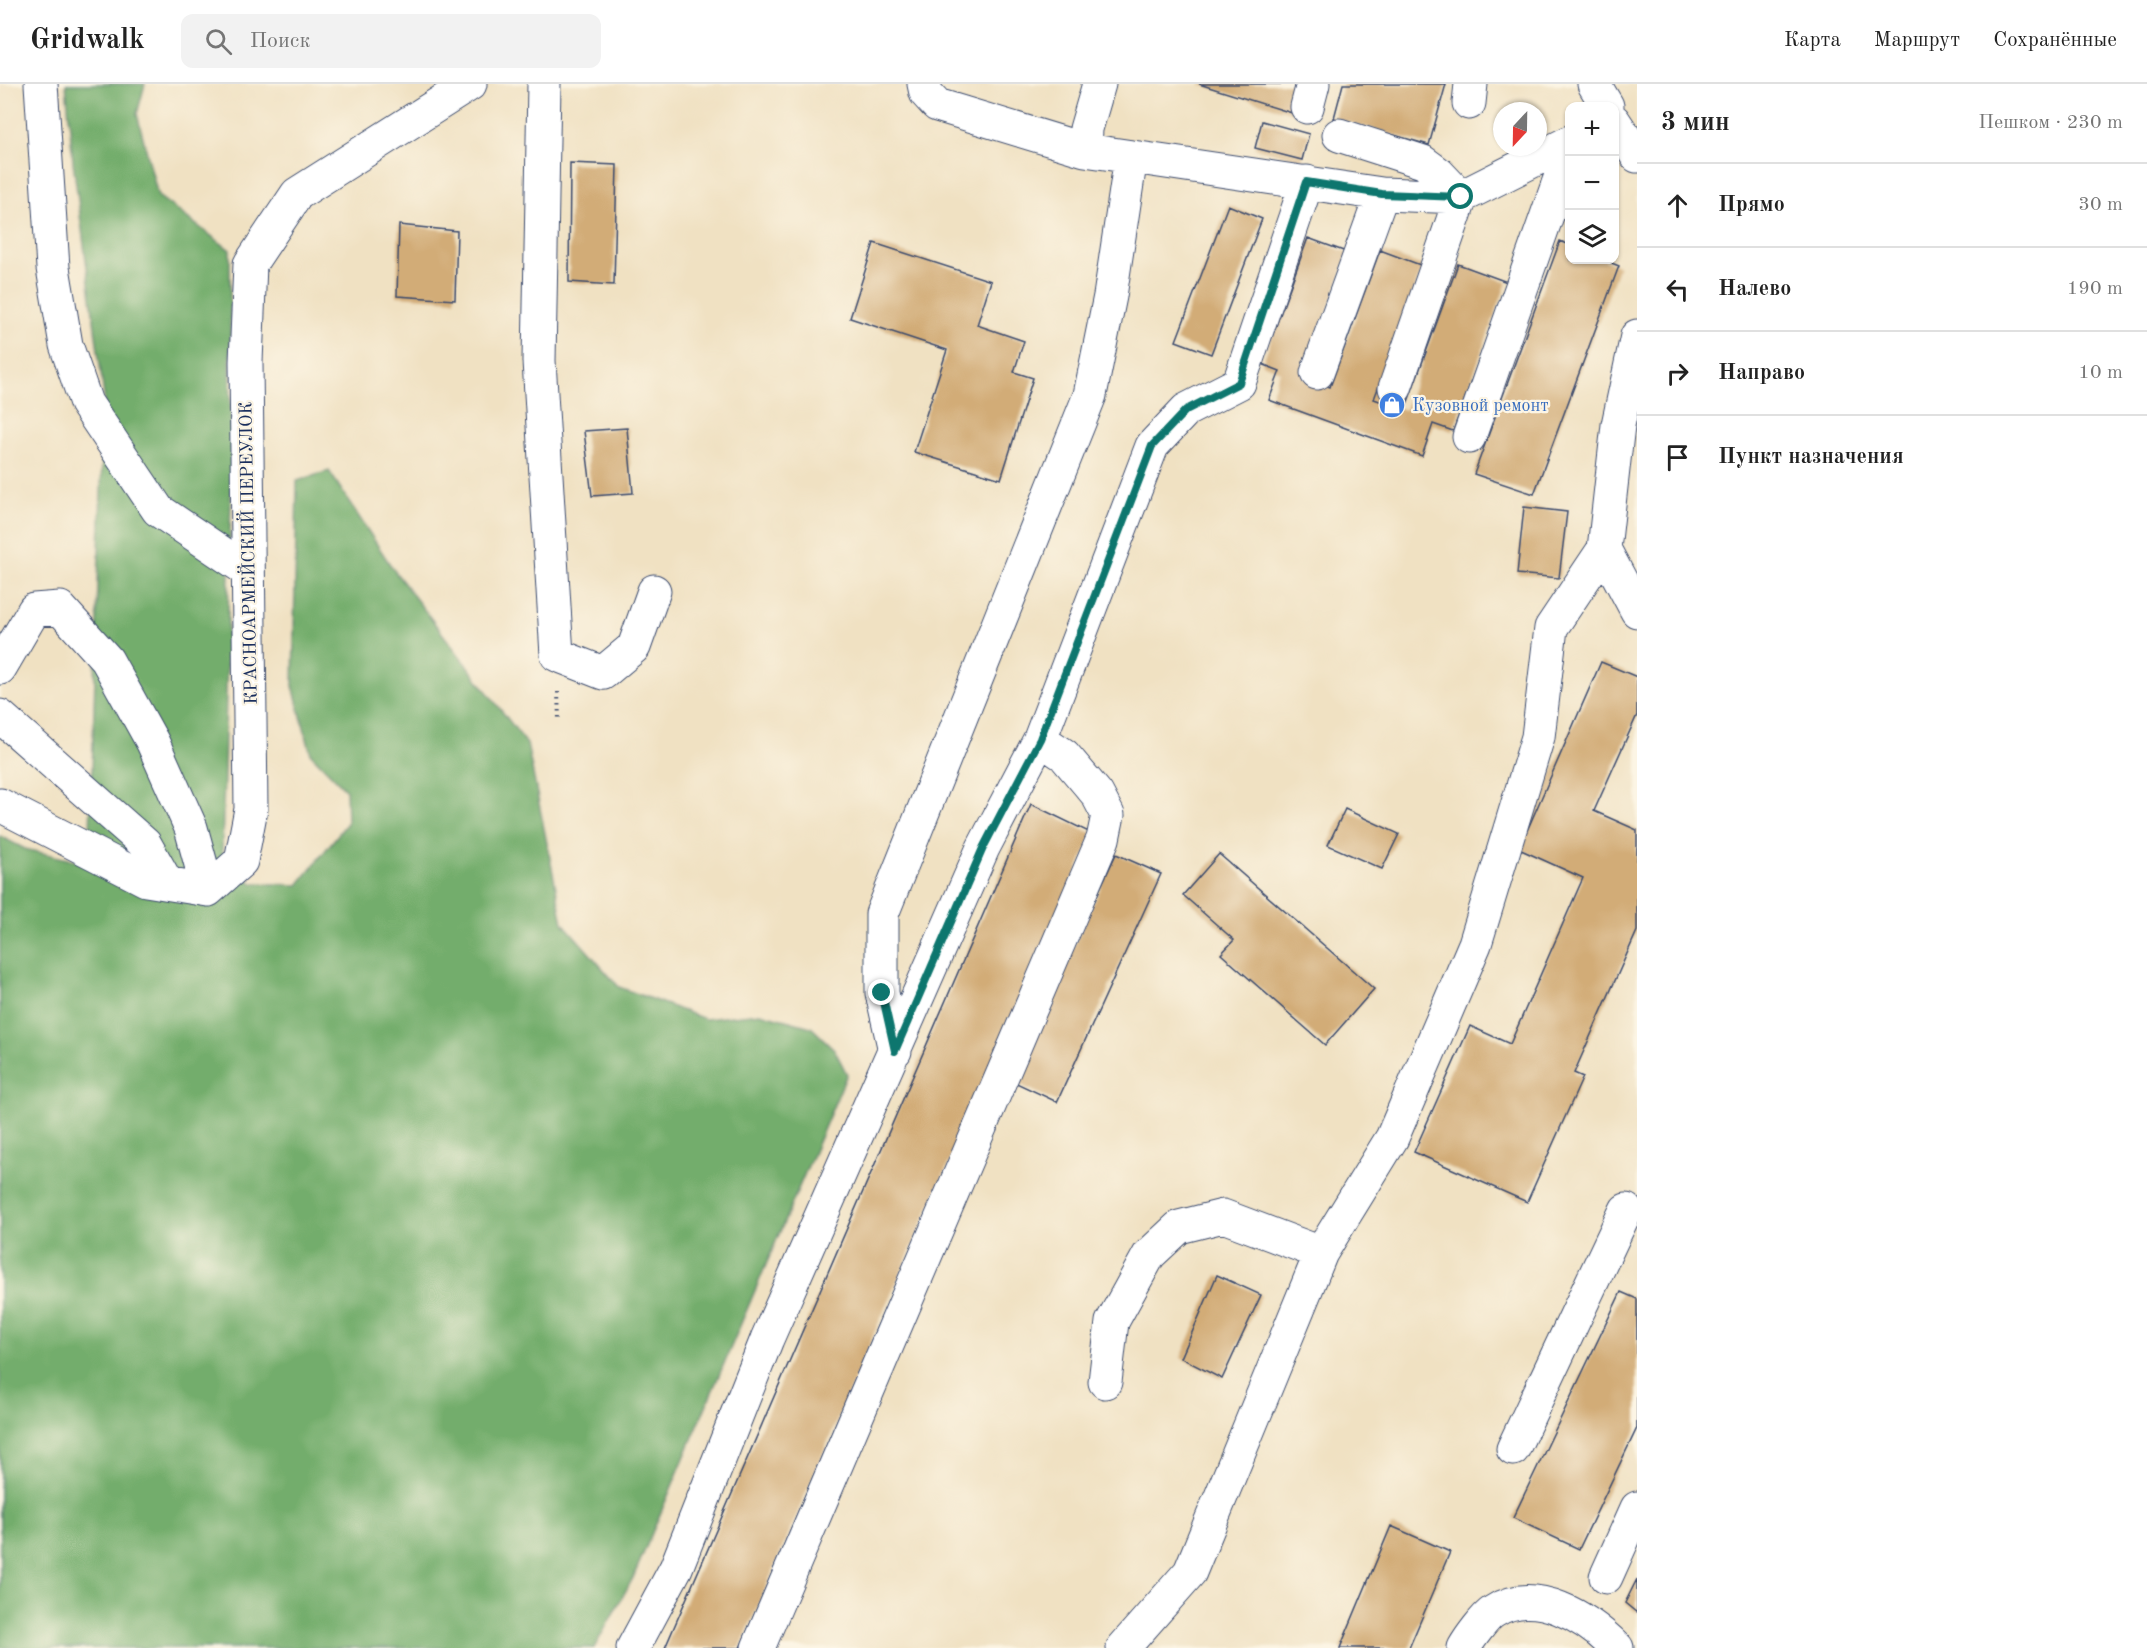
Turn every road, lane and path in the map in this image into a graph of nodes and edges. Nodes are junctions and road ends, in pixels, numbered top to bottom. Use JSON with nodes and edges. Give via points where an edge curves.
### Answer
{"nodes":[{"id":1,"x":41,"y":84,"type":"edge"},
{"id":2,"x":470,"y":84,"type":"edge"},
{"id":3,"x":544,"y":84,"type":"edge"},
{"id":4,"x":924,"y":84,"type":"edge"},
{"id":5,"x":1099,"y":84,"type":"edge"},
{"id":6,"x":1594,"y":84,"type":"edge"},
{"id":7,"x":1605,"y":102,"type":"edge"},
{"id":8,"x":1619,"y":128,"type":"edge"},
{"id":9,"x":1339,"y":135,"type":"dead end"},
{"id":10,"x":1565,"y":144,"type":"edge"},
{"id":11,"x":1085,"y":150,"type":"junction"},
{"id":12,"x":1636,"y":154,"type":"edge"},
{"id":13,"x":1567,"y":156,"type":"edge"},
{"id":14,"x":1131,"y":157,"type":"junction"},
{"id":15,"x":1306,"y":182,"type":"junction"},
{"id":16,"x":1382,"y":194,"type":"junction"},
{"id":17,"x":1461,"y":197,"type":"junction"},
{"id":18,"x":1637,"y":336,"type":"edge"},
{"id":19,"x":1317,"y":373,"type":"dead end"},
{"id":20,"x":1395,"y":388,"type":"dead end"},
{"id":21,"x":1469,"y":437,"type":"dead end"},
{"id":22,"x":1604,"y":549,"type":"junction"},
{"id":23,"x":247,"y":570,"type":"junction"},
{"id":24,"x":654,"y":591,"type":"dead end"},
{"id":25,"x":1637,"y":611,"type":"edge"},
{"id":26,"x":0,"y":668,"type":"edge"},
{"id":27,"x":0,"y":716,"type":"edge"},
{"id":28,"x":1040,"y":739,"type":"junction"},
{"id":29,"x":0,"y":805,"type":"edge"},
{"id":30,"x":167,"y":884,"type":"junction"},
{"id":31,"x":208,"y":890,"type":"junction"},
{"id":32,"x":895,"y":1051,"type":"junction"},
{"id":33,"x":1633,"y":1205,"type":"edge"},
{"id":34,"x":1321,"y":1253,"type":"junction"},
{"id":35,"x":1105,"y":1382,"type":"dead end"},
{"id":36,"x":1513,"y":1449,"type":"dead end"},
{"id":37,"x":1637,"y":1508,"type":"edge"},
{"id":38,"x":1606,"y":1577,"type":"dead end"},
{"id":39,"x":633,"y":1648,"type":"edge"},
{"id":40,"x":758,"y":1648,"type":"edge"},
{"id":41,"x":1123,"y":1648,"type":"edge"},
{"id":42,"x":1464,"y":1648,"type":"edge"},
{"id":43,"x":1617,"y":1648,"type":"edge"}],
"edges":[{"from":1,"to":23,"type":"street","via":[[53,268],[66,345],[86,403],[158,510]]},
{"from":2,"to":23,"type":"street","name":"КРАСНОАРМЕЙСКИЙ ПЕРЕУЛОК","via":[[297,194],[250,264],[246,362]]},
{"from":3,"to":24,"type":"street","via":[[539,361],[557,655],[603,673],[634,647]]},
{"from":4,"to":11,"type":"street","via":[[926,93],[937,105]]},
{"from":5,"to":11,"type":"street","via":[[1086,129]]},
{"from":6,"to":7,"type":"street"},
{"from":8,"to":12,"type":"street"},
{"from":9,"to":17,"type":"street","via":[[1423,162]]},
{"from":10,"to":17,"type":"street"},
{"from":11,"to":14,"type":"street"},
{"from":13,"to":21,"type":"street"},
{"from":14,"to":15,"type":"street"},
{"from":14,"to":32,"type":"street","via":[[1090,395],[882,915],[882,993]]},
{"from":15,"to":16,"type":"street"},
{"from":15,"to":28,"type":"street","via":[[1239,383],[1186,410],[1152,446]]},
{"from":16,"to":17,"type":"street"},
{"from":16,"to":19,"type":"street"},
{"from":17,"to":20,"type":"street"},
{"from":18,"to":22,"type":"street","via":[[1618,425]]},
{"from":22,"to":25,"type":"street"},
{"from":22,"to":34,"type":"street","via":[[1551,628],[1538,737],[1475,944],[1392,1138]]},
{"from":23,"to":31,"type":"street","name":"КРАСНОАРМЕЙСКИЙ ПЕРЕУЛОК","via":[[251,809],[241,861]]},
{"from":26,"to":31,"type":"street","via":[[34,610],[60,608],[107,660],[153,743],[191,828]]},
{"from":27,"to":30,"type":"street","via":[[145,844]]},
{"from":28,"to":32,"type":"street","via":[[983,848]]},
{"from":28,"to":40,"type":"street","via":[[1064,755],[1097,794],[1108,814],[1103,840]]},
{"from":29,"to":30,"type":"street","via":[[146,880]]},
{"from":30,"to":31,"type":"street"},
{"from":32,"to":39,"type":"street","via":[[767,1339],[676,1568]]},
{"from":33,"to":36,"type":"street"},
{"from":34,"to":35,"type":"street","via":[[1223,1216],[1179,1227],[1149,1255],[1112,1322]]},
{"from":34,"to":41,"type":"street","via":[[1190,1572]]},
{"from":37,"to":38,"type":"street"},
{"from":42,"to":43,"type":"street","via":[[1492,1612],[1515,1603],[1540,1602],[1569,1612],[1599,1630]]}]}
